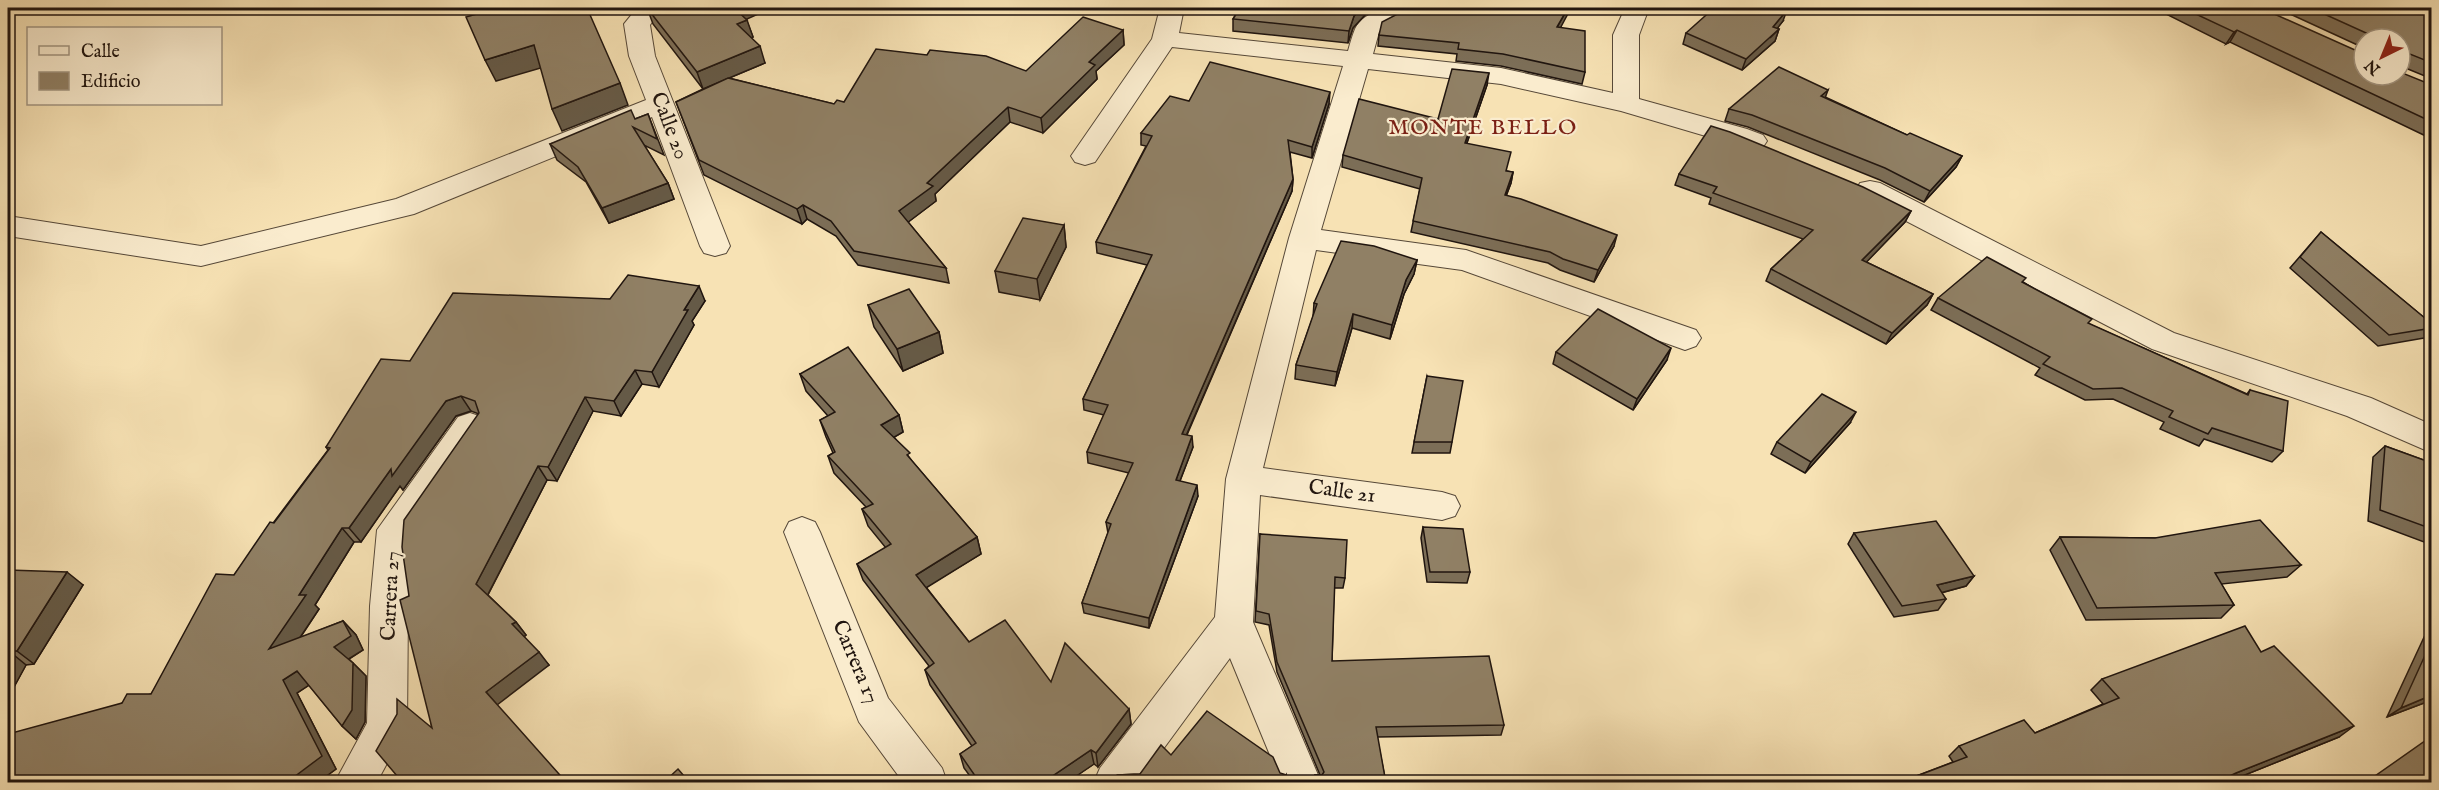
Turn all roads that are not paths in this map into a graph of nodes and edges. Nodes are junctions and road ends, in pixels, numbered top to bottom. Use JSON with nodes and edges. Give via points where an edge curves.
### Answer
{"nodes":[{"id":1,"x":650,"y":8,"type":"edge"},
{"id":2,"x":1172,"y":8,"type":"edge"},
{"id":3,"x":1408,"y":8,"type":"edge"},
{"id":4,"x":1637,"y":8,"type":"edge"},
{"id":5,"x":1165,"y":39,"type":"junction"},
{"id":6,"x":1358,"y":61,"type":"junction"},
{"id":7,"x":660,"y":104,"type":"junction"},
{"id":8,"x":1626,"y":104,"type":"junction"},
{"id":9,"x":1781,"y":153,"type":"edge"},
{"id":10,"x":1085,"y":156,"type":"dead end"},
{"id":11,"x":1847,"y":180,"type":"edge"},
{"id":12,"x":8,"y":226,"type":"edge"},
{"id":13,"x":1304,"y":238,"type":"junction"},
{"id":14,"x":715,"y":246,"type":"dead end"},
{"id":15,"x":1685,"y":338,"type":"dead end"},
{"id":16,"x":470,"y":426,"type":"edge"},
{"id":17,"x":2432,"y":440,"type":"edge"},
{"id":18,"x":1243,"y":479,"type":"junction"},
{"id":19,"x":1442,"y":506,"type":"dead end"},
{"id":20,"x":802,"y":532,"type":"dead end"},
{"id":21,"x":1234,"y":622,"type":"junction"},
{"id":22,"x":355,"y":783,"type":"edge"},
{"id":23,"x":927,"y":783,"type":"edge"},
{"id":24,"x":1115,"y":783,"type":"edge"},
{"id":25,"x":1301,"y":783,"type":"edge"}],
"edges":[{"from":1,"to":7,"type":"street","name":"Calle 20","via":[[637,24],[642,56]]},
{"from":2,"to":5,"type":"street"},
{"from":3,"to":6,"type":"street","via":[[1368,28]]},
{"from":4,"to":8,"type":"street","via":[[1626,34]]},
{"from":5,"to":6,"type":"street"},
{"from":5,"to":10,"type":"street"},
{"from":6,"to":8,"type":"street","via":[[1501,76]]},
{"from":6,"to":13,"type":"street"},
{"from":7,"to":12,"type":"street","via":[[404,207],[201,256]]},
{"from":7,"to":14,"type":"street","name":"Calle 20"},
{"from":8,"to":9,"type":"street","via":[[1737,135]]},
{"from":11,"to":17,"type":"street","via":[[2163,341],[2359,407]]},
{"from":13,"to":15,"type":"street","via":[[1466,260]]},
{"from":13,"to":18,"type":"street"},
{"from":16,"to":22,"type":"street","name":"Carrera 27","via":[[395,530],[387,726]]},
{"from":18,"to":19,"type":"street","name":"Calle 21"},
{"from":18,"to":21,"type":"street"},
{"from":20,"to":23,"type":"street","name":"Carrera 17","via":[[873,709]]},
{"from":21,"to":24,"type":"street"},
{"from":21,"to":25,"type":"street"}]}
